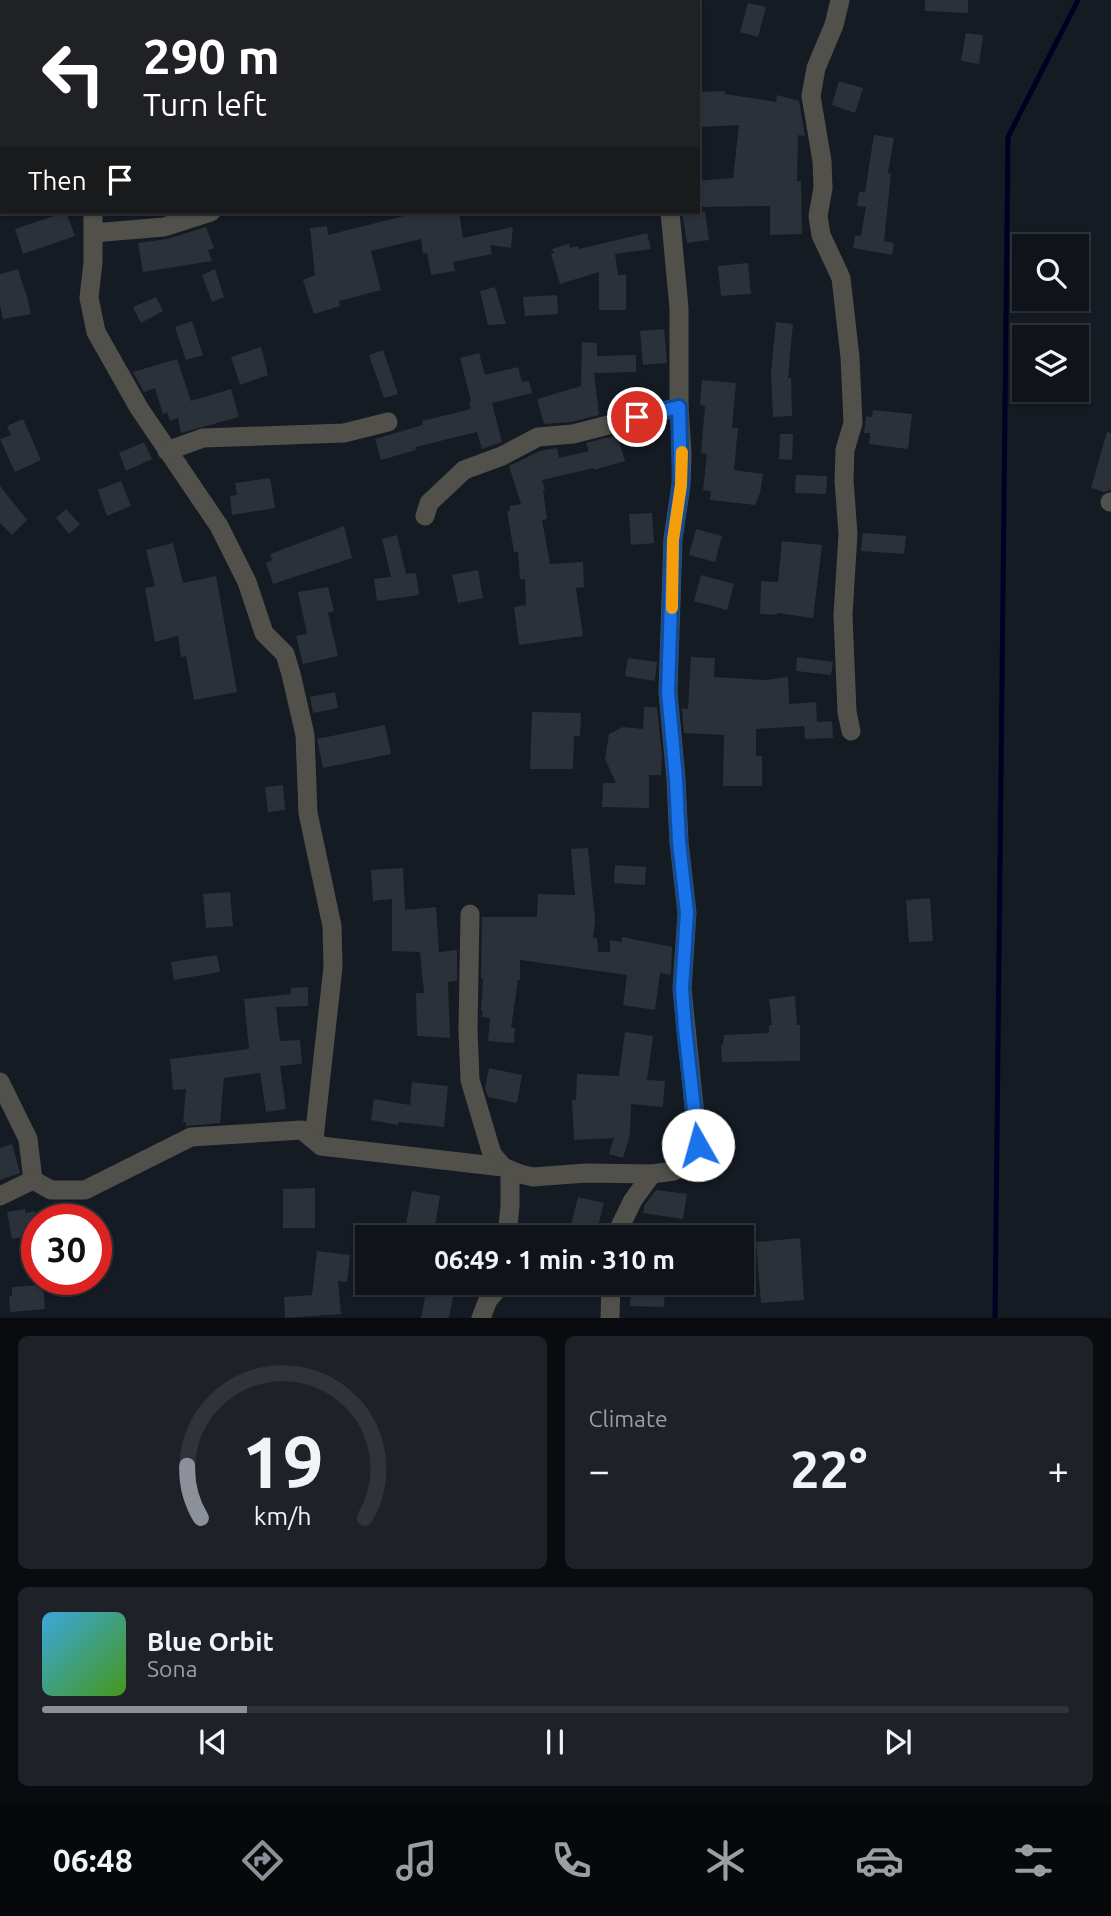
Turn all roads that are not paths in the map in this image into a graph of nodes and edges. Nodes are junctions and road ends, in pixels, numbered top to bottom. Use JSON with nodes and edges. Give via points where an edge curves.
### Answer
{"nodes":[{"id":1,"x":840,"y":0,"type":"edge"},
{"id":2,"x":93,"y":214,"type":"edge"},
{"id":3,"x":205,"y":214,"type":"edge"},
{"id":4,"x":670,"y":214,"type":"edge"},
{"id":5,"x":93,"y":233,"type":"junction"},
{"id":6,"x":679,"y":407,"type":"junction"},
{"id":7,"x":388,"y":422,"type":"dead end"},
{"id":8,"x":167,"y":451,"type":"junction"},
{"id":9,"x":425,"y":516,"type":"dead end"},
{"id":10,"x":851,"y":732,"type":"dead end"},
{"id":11,"x":471,"y":914,"type":"dead end"},
{"id":12,"x":0,"y":1082,"type":"edge"},
{"id":13,"x":314,"y":1139,"type":"junction"},
{"id":14,"x":506,"y":1168,"type":"junction"},
{"id":15,"x":652,"y":1174,"type":"junction"},
{"id":16,"x":33,"y":1180,"type":"junction"},
{"id":17,"x":0,"y":1196,"type":"edge"},
{"id":18,"x":508,"y":1225,"type":"edge"},
{"id":19,"x":621,"y":1225,"type":"edge"},
{"id":20,"x":492,"y":1295,"type":"edge"},
{"id":21,"x":611,"y":1295,"type":"edge"},
{"id":22,"x":481,"y":1318,"type":"edge"},
{"id":23,"x":610,"y":1318,"type":"edge"}],
"edges":[{"from":1,"to":10,"type":"street","via":[[811,96],[822,162],[818,216],[821,235],[841,278],[850,357],[853,424],[845,450],[848,534],[843,615]]},
{"from":2,"to":5,"type":"street"},
{"from":3,"to":5,"type":"street","via":[[164,227]]},
{"from":4,"to":6,"type":"street","via":[[680,308]]},
{"from":5,"to":8,"type":"street","via":[[89,298],[96,331]]},
{"from":6,"to":9,"type":"street","via":[[573,434],[538,438],[464,470],[429,503]]},
{"from":6,"to":15,"type":"street","via":[[681,485],[673,540],[668,692],[687,913],[682,989],[698,1145],[685,1165]]},
{"from":7,"to":8,"type":"street","via":[[344,433],[204,438]]},
{"from":8,"to":13,"type":"street","via":[[219,526],[247,582],[264,633],[285,654],[305,735],[308,813],[330,915],[333,967]]},
{"from":11,"to":14,"type":"street","via":[[470,1080],[492,1154]]},
{"from":12,"to":16,"type":"street","via":[[28,1139]]},
{"from":13,"to":14,"type":"street","via":[[321,1146]]},
{"from":13,"to":16,"type":"street","via":[[302,1129],[191,1137],[85,1190],[51,1190]]},
{"from":14,"to":15,"type":"street","via":[[533,1177]]},
{"from":14,"to":18,"type":"street"},
{"from":15,"to":19,"type":"street"},
{"from":16,"to":17,"type":"street"},
{"from":20,"to":22,"type":"street"},
{"from":21,"to":23,"type":"street"}]}
